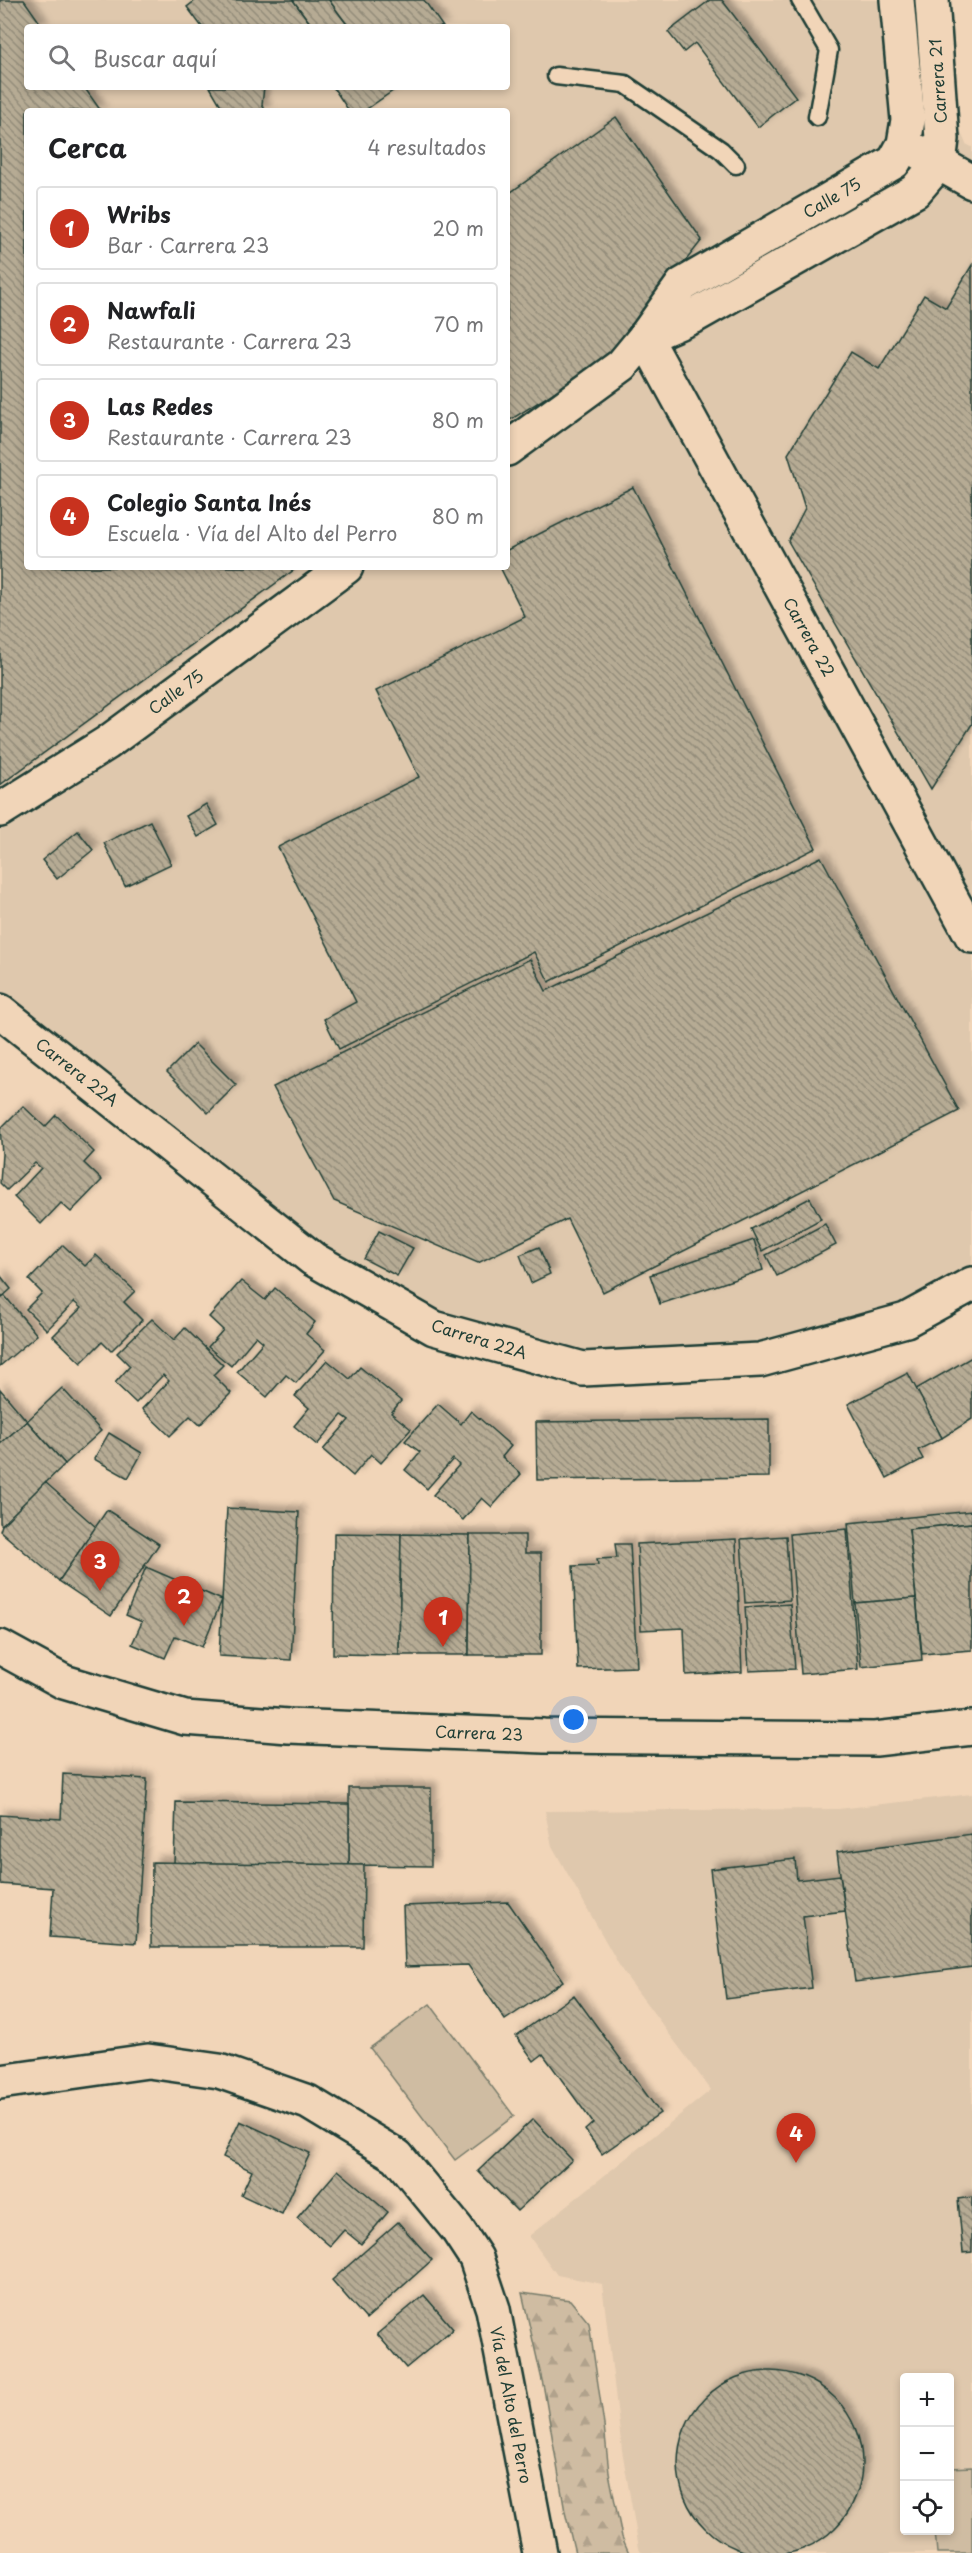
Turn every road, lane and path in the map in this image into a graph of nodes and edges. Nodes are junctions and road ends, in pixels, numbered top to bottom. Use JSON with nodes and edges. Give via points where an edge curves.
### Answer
{"nodes":[{"id":1,"x":800,"y":0,"type":"edge"},
{"id":2,"x":897,"y":0,"type":"edge"},
{"id":3,"x":932,"y":0,"type":"edge"},
{"id":4,"x":556,"y":76,"type":"dead end"},
{"id":5,"x":817,"y":117,"type":"dead end"},
{"id":6,"x":904,"y":144,"type":"junction"},
{"id":7,"x":939,"y":163,"type":"junction"},
{"id":8,"x":736,"y":165,"type":"dead end"},
{"id":9,"x":972,"y":182,"type":"edge"},
{"id":10,"x":645,"y":337,"type":"junction"},
{"id":11,"x":510,"y":447,"type":"edge"},
{"id":12,"x":342,"y":570,"type":"edge"},
{"id":13,"x":0,"y":810,"type":"edge"},
{"id":14,"x":972,"y":936,"type":"edge"},
{"id":15,"x":0,"y":1011,"type":"edge"},
{"id":16,"x":972,"y":1284,"type":"edge"},
{"id":17,"x":0,"y":1647,"type":"edge"},
{"id":18,"x":972,"y":1728,"type":"edge"},
{"id":19,"x":0,"y":2082,"type":"edge"},
{"id":20,"x":540,"y":2553,"type":"edge"}],
"edges":[{"from":1,"to":5,"type":"lane","via":[[829,50]]},
{"from":2,"to":6,"type":"street","via":[[908,120]]},
{"from":3,"to":7,"type":"street","name":"Carrera 21","via":[[942,139]]},
{"from":4,"to":8,"type":"lane","via":[[625,84],[721,150]]},
{"from":6,"to":7,"type":"street"},
{"from":6,"to":10,"type":"street","name":"Calle 75","via":[[894,162],[682,285]]},
{"from":7,"to":9,"type":"street"},
{"from":7,"to":10,"type":"street","name":"Calle 75","via":[[915,191],[696,315]]},
{"from":10,"to":11,"type":"street","name":"Calle 75","via":[[622,364]]},
{"from":10,"to":14,"type":"street","name":"Carrera 22"},
{"from":12,"to":13,"type":"street","name":"Calle 75","via":[[106,743]]},
{"from":15,"to":16,"type":"street","name":"Carrera 22A","via":[[313,1259],[434,1328],[583,1369],[760,1360],[906,1320]]},
{"from":17,"to":18,"type":"street","name":"Carrera 23","via":[[64,1682],[185,1718],[544,1736],[875,1739]]},
{"from":19,"to":20,"type":"street","name":"Vía del Alto del Perro","via":[[148,2061],[219,2071],[308,2102],[396,2156],[476,2258],[493,2309]]}]}
